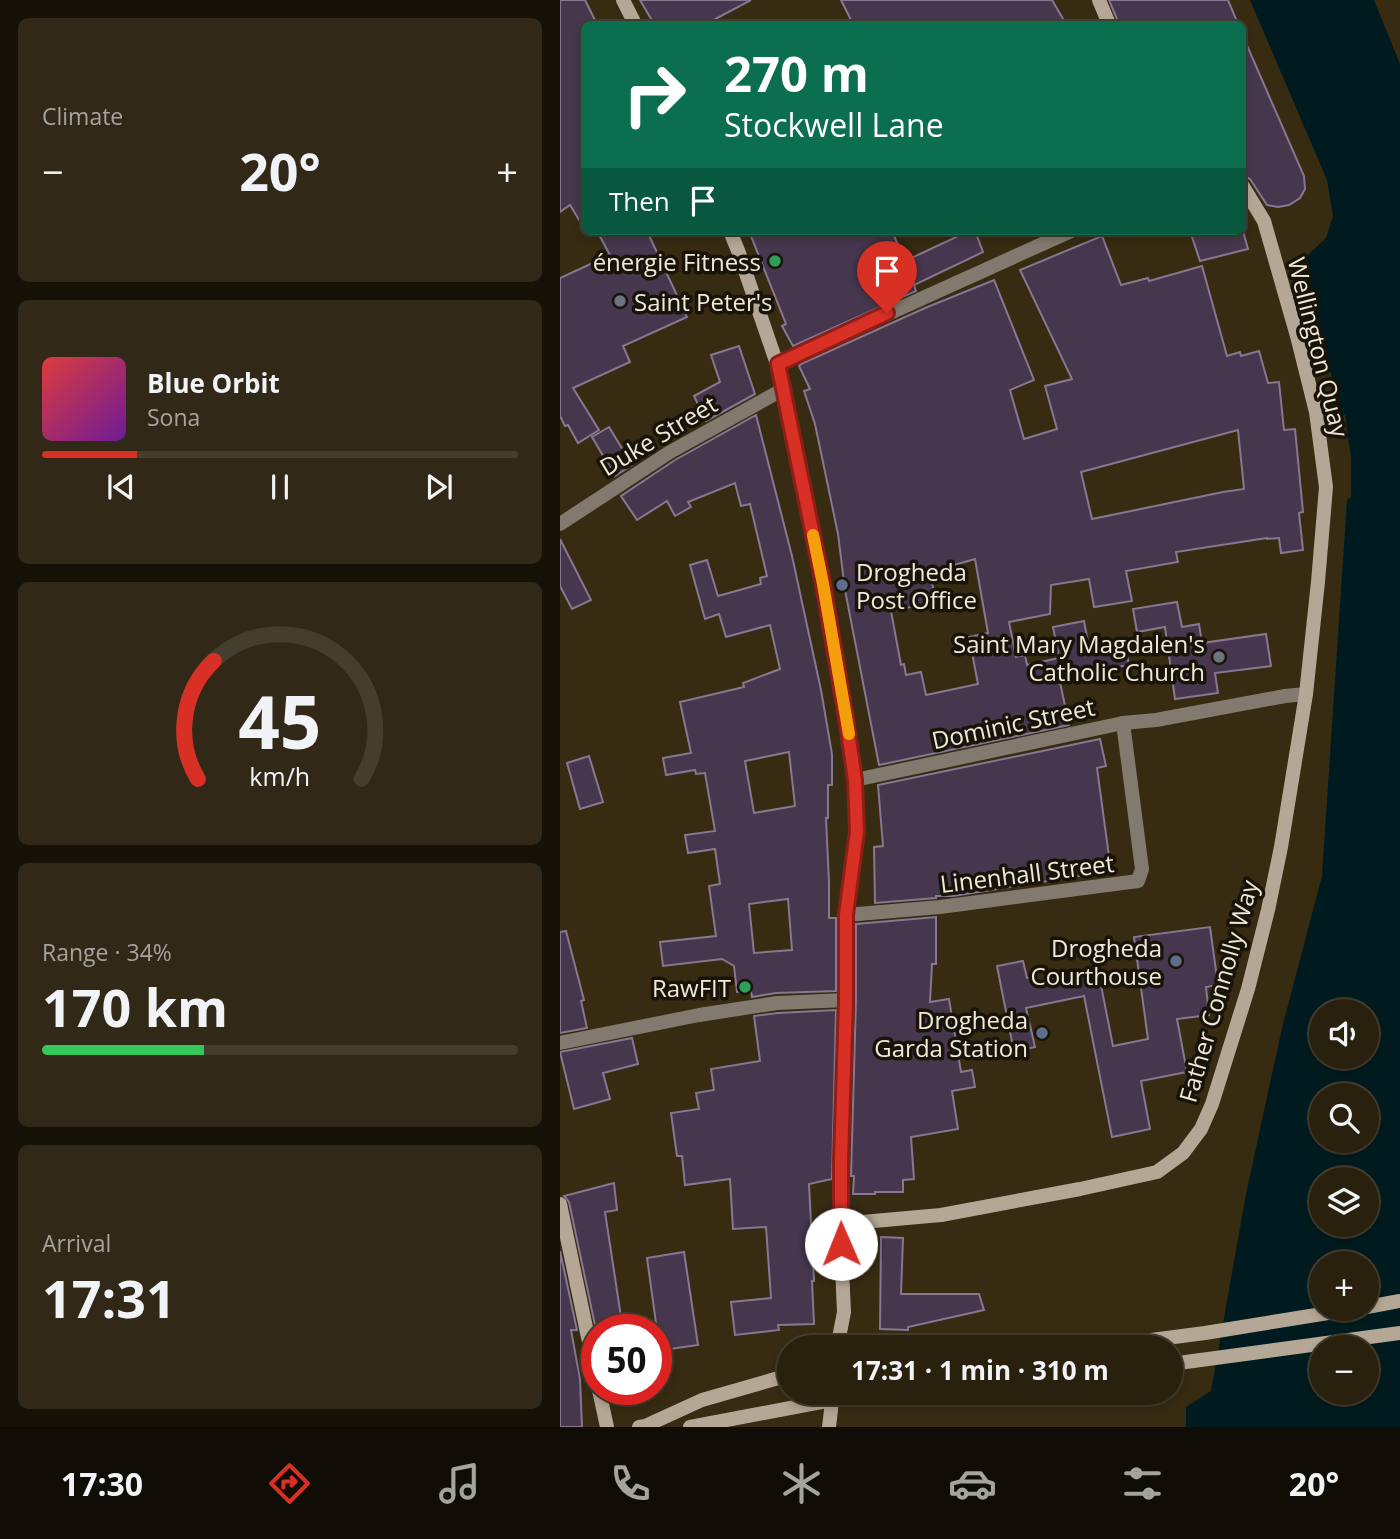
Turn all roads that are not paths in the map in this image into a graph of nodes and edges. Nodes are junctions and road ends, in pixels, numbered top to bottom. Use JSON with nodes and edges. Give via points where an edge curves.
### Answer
{"nodes":[{"id":1,"x":623,"y":0,"type":"edge"},
{"id":2,"x":1099,"y":0,"type":"edge"},
{"id":3,"x":634,"y":21,"type":"edge"},
{"id":4,"x":1108,"y":21,"type":"edge"},
{"id":5,"x":1246,"y":192,"type":"edge"},
{"id":6,"x":732,"y":235,"type":"edge"},
{"id":7,"x":1062,"y":235,"type":"edge"},
{"id":8,"x":778,"y":364,"type":"junction"},
{"id":9,"x":782,"y":390,"type":"junction"},
{"id":10,"x":560,"y":524,"type":"edge"},
{"id":11,"x":1306,"y":694,"type":"junction"},
{"id":12,"x":1123,"y":723,"type":"junction"},
{"id":13,"x":855,"y":780,"type":"junction"},
{"id":14,"x":846,"y":915,"type":"junction"},
{"id":15,"x":846,"y":1000,"type":"junction"},
{"id":16,"x":560,"y":1043,"type":"edge"},
{"id":17,"x":560,"y":1204,"type":"edge"},
{"id":18,"x":840,"y":1224,"type":"junction"},
{"id":19,"x":1400,"y":1301,"type":"edge"},
{"id":20,"x":1379,"y":1305,"type":"edge"},
{"id":21,"x":583,"y":1314,"type":"edge"},
{"id":22,"x":1309,"y":1316,"type":"edge"},
{"id":23,"x":1400,"y":1333,"type":"edge"},
{"id":24,"x":840,"y":1335,"type":"edge"},
{"id":25,"x":1183,"y":1336,"type":"edge"},
{"id":26,"x":1183,"y":1363,"type":"edge"},
{"id":27,"x":777,"y":1378,"type":"edge"},
{"id":28,"x":602,"y":1405,"type":"edge"},
{"id":29,"x":791,"y":1405,"type":"edge"},
{"id":30,"x":832,"y":1405,"type":"edge"},
{"id":31,"x":607,"y":1427,"type":"edge"},
{"id":32,"x":646,"y":1427,"type":"edge"},
{"id":33,"x":690,"y":1427,"type":"edge"},
{"id":34,"x":829,"y":1427,"type":"edge"}],
"edges":[{"from":1,"to":3,"type":"main road"},
{"from":2,"to":4,"type":"main road"},
{"from":5,"to":11,"type":"main road","name":"Wellington Quay","via":[[1264,221],[1297,336],[1316,412],[1326,487]]},
{"from":6,"to":8,"type":"main road"},
{"from":7,"to":8,"type":"street"},
{"from":8,"to":9,"type":"main road"},
{"from":9,"to":10,"type":"street","name":"Duke Street","via":[[670,452]]},
{"from":9,"to":13,"type":"main road","via":[[823,584]]},
{"from":11,"to":12,"type":"street","name":"Dominic Street"},
{"from":11,"to":18,"type":"main road","name":"Father Connolly Way","via":[[1268,911],[1212,1104],[1183,1153],[1157,1172],[1080,1189],[942,1215]]},
{"from":12,"to":13,"type":"street","name":"Dominic Street"},
{"from":12,"to":14,"type":"street","name":"Linenhall Street","via":[[1142,869],[1138,881]]},
{"from":13,"to":14,"type":"main road","via":[[857,831]]},
{"from":14,"to":15,"type":"main road"},
{"from":15,"to":16,"type":"street","via":[[777,1003]]},
{"from":15,"to":18,"type":"main road"},
{"from":17,"to":21,"type":"main road"},
{"from":18,"to":24,"type":"main road","via":[[844,1312]]},
{"from":19,"to":20,"type":"main road"},
{"from":22,"to":25,"type":"main road"},
{"from":23,"to":26,"type":"main road"},
{"from":27,"to":32,"type":"main road","via":[[702,1400]]},
{"from":28,"to":31,"type":"main road"},
{"from":29,"to":33,"type":"main road"},
{"from":30,"to":34,"type":"main road"}]}
